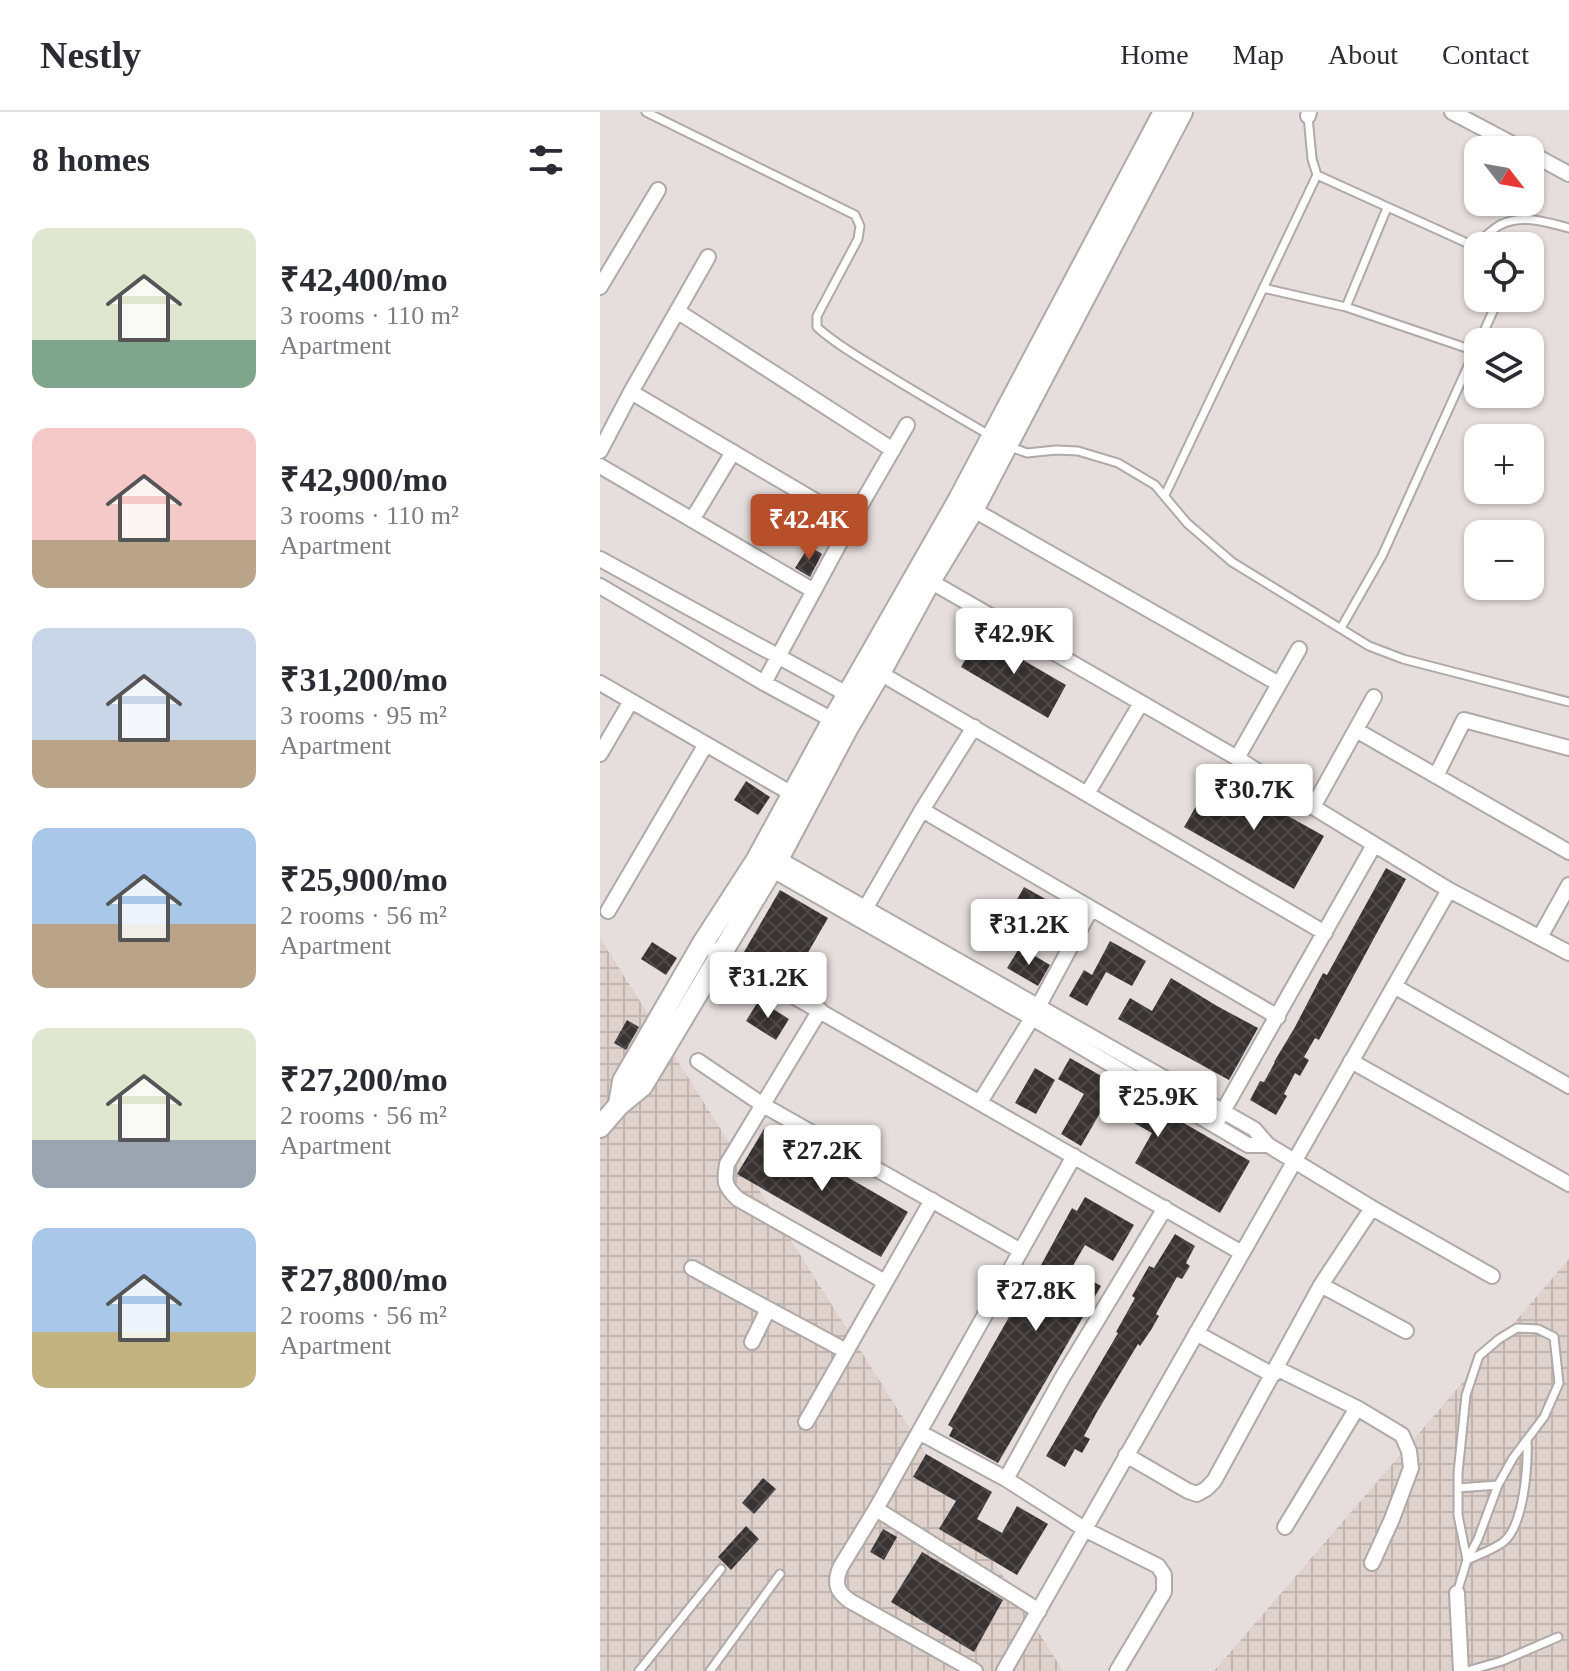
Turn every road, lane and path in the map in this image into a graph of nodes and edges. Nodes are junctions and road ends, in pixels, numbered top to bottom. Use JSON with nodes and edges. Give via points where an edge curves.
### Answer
{"nodes":[{"id":1,"x":646,"y":112,"type":"edge"},
{"id":2,"x":1164,"y":112,"type":"edge"},
{"id":3,"x":1182,"y":112,"type":"edge"},
{"id":4,"x":1452,"y":112,"type":"edge"},
{"id":5,"x":1309,"y":114,"type":"edge"},
{"id":6,"x":1497,"y":136,"type":"edge"},
{"id":7,"x":1544,"y":161,"type":"edge"},
{"id":8,"x":1569,"y":174,"type":"edge"},
{"id":9,"x":1317,"y":175,"type":"junction"},
{"id":10,"x":658,"y":190,"type":"dead end"},
{"id":11,"x":1387,"y":208,"type":"junction"},
{"id":12,"x":1569,"y":228,"type":"edge"},
{"id":13,"x":1492,"y":232,"type":"edge"},
{"id":14,"x":1464,"y":242,"type":"edge"},
{"id":15,"x":708,"y":257,"type":"dead end"},
{"id":16,"x":600,"y":286,"type":"edge"},
{"id":17,"x":1263,"y":288,"type":"junction"},
{"id":18,"x":1346,"y":307,"type":"junction"},
{"id":19,"x":677,"y":311,"type":"junction"},
{"id":20,"x":1464,"y":342,"type":"edge"},
{"id":21,"x":1464,"y":375,"type":"edge"},
{"id":22,"x":631,"y":392,"type":"junction"},
{"id":23,"x":907,"y":425,"type":"dead end"},
{"id":24,"x":1000,"y":441,"type":"junction"},
{"id":25,"x":893,"y":450,"type":"junction"},
{"id":26,"x":600,"y":451,"type":"edge"},
{"id":27,"x":733,"y":452,"type":"junction"},
{"id":28,"x":600,"y":466,"type":"edge"},
{"id":29,"x":1165,"y":495,"type":"junction"},
{"id":30,"x":966,"y":506,"type":"junction"},
{"id":31,"x":692,"y":520,"type":"junction"},
{"id":32,"x":851,"y":522,"type":"junction"},
{"id":33,"x":600,"y":559,"type":"edge"},
{"id":34,"x":923,"y":577,"type":"junction"},
{"id":35,"x":600,"y":586,"type":"edge"},
{"id":36,"x":814,"y":591,"type":"junction"},
{"id":37,"x":1341,"y":628,"type":"junction"},
{"id":38,"x":1299,"y":649,"type":"dead end"},
{"id":39,"x":779,"y":658,"type":"junction"},
{"id":40,"x":873,"y":669,"type":"junction"},
{"id":41,"x":600,"y":683,"type":"edge"},
{"id":42,"x":764,"y":683,"type":"junction"},
{"id":43,"x":1279,"y":684,"type":"junction"},
{"id":44,"x":1374,"y":697,"type":"dead end"},
{"id":45,"x":856,"y":699,"type":"junction"},
{"id":46,"x":631,"y":701,"type":"junction"},
{"id":47,"x":1569,"y":702,"type":"edge"},
{"id":48,"x":1141,"y":703,"type":"junction"},
{"id":49,"x":840,"y":725,"type":"junction"},
{"id":50,"x":974,"y":727,"type":"junction"},
{"id":51,"x":1356,"y":730,"type":"junction"},
{"id":52,"x":706,"y":744,"type":"junction"},
{"id":53,"x":1569,"y":748,"type":"edge"},
{"id":54,"x":600,"y":754,"type":"edge"},
{"id":55,"x":1237,"y":758,"type":"junction"},
{"id":56,"x":1436,"y":776,"type":"junction"},
{"id":57,"x":1087,"y":794,"type":"junction"},
{"id":58,"x":794,"y":795,"type":"junction"},
{"id":59,"x":1313,"y":807,"type":"junction"},
{"id":60,"x":922,"y":810,"type":"junction"},
{"id":61,"x":1374,"y":845,"type":"junction"},
{"id":62,"x":1569,"y":852,"type":"edge"},
{"id":63,"x":767,"y":860,"type":"junction"},
{"id":64,"x":1569,"y":885,"type":"edge"},
{"id":65,"x":1449,"y":890,"type":"junction"},
{"id":66,"x":1091,"y":909,"type":"junction"},
{"id":67,"x":608,"y":911,"type":"dead end"},
{"id":68,"x":862,"y":914,"type":"junction"},
{"id":69,"x":1325,"y":933,"type":"junction"},
{"id":70,"x":1540,"y":937,"type":"junction"},
{"id":71,"x":703,"y":943,"type":"junction"},
{"id":72,"x":1569,"y":953,"type":"edge"},
{"id":73,"x":721,"y":955,"type":"junction"},
{"id":74,"x":1394,"y":986,"type":"junction"},
{"id":75,"x":820,"y":1010,"type":"junction"},
{"id":76,"x":1035,"y":1012,"type":"junction"},
{"id":77,"x":1278,"y":1017,"type":"junction"},
{"id":78,"x":698,"y":1061,"type":"dead end"},
{"id":79,"x":1351,"y":1061,"type":"junction"},
{"id":80,"x":1569,"y":1086,"type":"edge"},
{"id":81,"x":980,"y":1102,"type":"junction"},
{"id":82,"x":619,"y":1105,"type":"junction"},
{"id":83,"x":763,"y":1105,"type":"junction"},
{"id":84,"x":1219,"y":1119,"type":"junction"},
{"id":85,"x":600,"y":1127,"type":"edge"},
{"id":86,"x":1074,"y":1156,"type":"junction"},
{"id":87,"x":1295,"y":1161,"type":"junction"},
{"id":88,"x":1569,"y":1184,"type":"edge"},
{"id":89,"x":932,"y":1200,"type":"junction"},
{"id":90,"x":1165,"y":1208,"type":"junction"},
{"id":91,"x":1372,"y":1208,"type":"junction"},
{"id":92,"x":1021,"y":1251,"type":"junction"},
{"id":93,"x":1242,"y":1253,"type":"junction"},
{"id":94,"x":692,"y":1268,"type":"dead end"},
{"id":95,"x":1492,"y":1276,"type":"dead end"},
{"id":96,"x":885,"y":1282,"type":"junction"},
{"id":97,"x":1321,"y":1285,"type":"junction"},
{"id":98,"x":768,"y":1309,"type":"junction"},
{"id":99,"x":1406,"y":1331,"type":"dead end"},
{"id":100,"x":1196,"y":1333,"type":"junction"},
{"id":101,"x":752,"y":1342,"type":"dead end"},
{"id":102,"x":846,"y":1351,"type":"junction"},
{"id":103,"x":1274,"y":1371,"type":"junction"},
{"id":104,"x":1357,"y":1408,"type":"junction"},
{"id":105,"x":806,"y":1422,"type":"dead end"},
{"id":106,"x":919,"y":1432,"type":"junction"},
{"id":107,"x":1527,"y":1440,"type":"junction"},
{"id":108,"x":1126,"y":1455,"type":"junction"},
{"id":109,"x":1006,"y":1479,"type":"junction"},
{"id":110,"x":1498,"y":1485,"type":"junction"},
{"id":111,"x":1458,"y":1488,"type":"junction"},
{"id":112,"x":876,"y":1509,"type":"junction"},
{"id":113,"x":1285,"y":1527,"type":"dead end"},
{"id":114,"x":1086,"y":1530,"type":"junction"},
{"id":115,"x":1467,"y":1560,"type":"junction"},
{"id":116,"x":1372,"y":1563,"type":"dead end"},
{"id":117,"x":721,"y":1569,"type":"dead end"},
{"id":118,"x":780,"y":1574,"type":"dead end"},
{"id":119,"x":1457,"y":1593,"type":"joint"},
{"id":120,"x":1039,"y":1611,"type":"junction"},
{"id":121,"x":1558,"y":1637,"type":"dead end"},
{"id":122,"x":639,"y":1671,"type":"edge"},
{"id":123,"x":710,"y":1671,"type":"edge"},
{"id":124,"x":975,"y":1671,"type":"edge"},
{"id":125,"x":1004,"y":1671,"type":"edge"},
{"id":126,"x":1117,"y":1671,"type":"edge"},
{"id":127,"x":1464,"y":1671,"type":"edge"}],
"edges":[{"from":1,"to":24,"type":"lane","via":[[855,215],[858,239],[817,316],[817,327]]},
{"from":2,"to":24,"type":"street"},
{"from":3,"to":24,"type":"street"},
{"from":4,"to":6,"type":"street"},
{"from":5,"to":9,"type":"lane"},
{"from":7,"to":8,"type":"street"},
{"from":9,"to":11,"type":"lane"},
{"from":9,"to":17,"type":"lane"},
{"from":10,"to":16,"type":"street"},
{"from":11,"to":14,"type":"lane"},
{"from":11,"to":18,"type":"lane"},
{"from":12,"to":13,"type":"lane","via":[[1527,219]]},
{"from":15,"to":19,"type":"street"},
{"from":17,"to":18,"type":"lane"},
{"from":17,"to":29,"type":"lane"},
{"from":18,"to":20,"type":"lane"},
{"from":19,"to":22,"type":"street"},
{"from":19,"to":25,"type":"street"},
{"from":21,"to":37,"type":"lane","via":[[1382,556]]},
{"from":22,"to":26,"type":"street"},
{"from":22,"to":27,"type":"street"},
{"from":23,"to":25,"type":"street"},
{"from":24,"to":29,"type":"lane","via":[[1027,453],[1056,450],[1099,456],[1134,472]]},
{"from":24,"to":30,"type":"street"},
{"from":25,"to":32,"type":"street"},
{"from":27,"to":31,"type":"street"},
{"from":27,"to":32,"type":"street"},
{"from":28,"to":31,"type":"street"},
{"from":29,"to":37,"type":"lane","via":[[1217,551]]},
{"from":30,"to":34,"type":"street"},
{"from":30,"to":43,"type":"street"},
{"from":31,"to":36,"type":"street"},
{"from":32,"to":36,"type":"street"},
{"from":33,"to":39,"type":"street"},
{"from":34,"to":40,"type":"street"},
{"from":34,"to":48,"type":"street"},
{"from":35,"to":42,"type":"street"},
{"from":36,"to":39,"type":"street"},
{"from":37,"to":47,"type":"lane","via":[[1403,659]]},
{"from":38,"to":43,"type":"street"},
{"from":39,"to":42,"type":"street"},
{"from":39,"to":45,"type":"street"},
{"from":40,"to":45,"type":"street"},
{"from":40,"to":50,"type":"street"},
{"from":41,"to":46,"type":"street"},
{"from":42,"to":49,"type":"street"},
{"from":43,"to":55,"type":"street"},
{"from":44,"to":51,"type":"street"},
{"from":45,"to":49,"type":"street"},
{"from":46,"to":52,"type":"street"},
{"from":46,"to":54,"type":"street"},
{"from":48,"to":55,"type":"street"},
{"from":48,"to":57,"type":"street"},
{"from":49,"to":58,"type":"street"},
{"from":49,"to":63,"type":"street"},
{"from":50,"to":57,"type":"street"},
{"from":50,"to":60,"type":"street"},
{"from":51,"to":56,"type":"street"},
{"from":51,"to":59,"type":"street"},
{"from":52,"to":58,"type":"street"},
{"from":52,"to":67,"type":"street"},
{"from":53,"to":56,"type":"street","via":[[1464,720]]},
{"from":55,"to":59,"type":"street"},
{"from":56,"to":62,"type":"street"},
{"from":57,"to":69,"type":"street"},
{"from":58,"to":63,"type":"street"},
{"from":59,"to":61,"type":"street"},
{"from":60,"to":66,"type":"street"},
{"from":60,"to":68,"type":"street"},
{"from":61,"to":65,"type":"street"},
{"from":61,"to":69,"type":"street"},
{"from":63,"to":68,"type":"street"},
{"from":63,"to":71,"type":"street"},
{"from":63,"to":73,"type":"street"},
{"from":64,"to":70,"type":"street"},
{"from":65,"to":70,"type":"street"},
{"from":65,"to":74,"type":"street"},
{"from":66,"to":76,"type":"street"},
{"from":66,"to":77,"type":"street"},
{"from":68,"to":76,"type":"street"},
{"from":69,"to":77,"type":"street"},
{"from":70,"to":72,"type":"street"},
{"from":71,"to":73,"type":"street"},
{"from":71,"to":82,"type":"street","via":[[623,1081]]},
{"from":73,"to":75,"type":"street"},
{"from":73,"to":82,"type":"street","via":[[642,1086]]},
{"from":74,"to":79,"type":"street"},
{"from":74,"to":80,"type":"street"},
{"from":75,"to":81,"type":"street"},
{"from":75,"to":83,"type":"street"},
{"from":76,"to":81,"type":"street"},
{"from":76,"to":84,"type":"street"},
{"from":77,"to":84,"type":"street"},
{"from":78,"to":83,"type":"street"},
{"from":79,"to":87,"type":"street"},
{"from":79,"to":88,"type":"street"},
{"from":81,"to":86,"type":"street"},
{"from":82,"to":85,"type":"street"},
{"from":83,"to":89,"type":"street"},
{"from":83,"to":96,"type":"street","via":[[727,1164],[728,1190]]},
{"from":84,"to":87,"type":"street","via":[[1254,1129]]},
{"from":86,"to":90,"type":"street"},
{"from":86,"to":92,"type":"street"},
{"from":87,"to":91,"type":"street"},
{"from":87,"to":93,"type":"street"},
{"from":89,"to":92,"type":"street"},
{"from":89,"to":96,"type":"street"},
{"from":90,"to":93,"type":"street"},
{"from":90,"to":109,"type":"street"},
{"from":91,"to":95,"type":"street"},
{"from":91,"to":97,"type":"street"},
{"from":92,"to":106,"type":"street"},
{"from":93,"to":100,"type":"street"},
{"from":94,"to":98,"type":"street"},
{"from":96,"to":102,"type":"street"},
{"from":97,"to":99,"type":"street"},
{"from":97,"to":103,"type":"street"},
{"from":98,"to":101,"type":"street"},
{"from":98,"to":102,"type":"street"},
{"from":100,"to":103,"type":"street"},
{"from":100,"to":108,"type":"street"},
{"from":102,"to":105,"type":"street"},
{"from":103,"to":104,"type":"street"},
{"from":103,"to":108,"type":"street","via":[[1206,1489],[1188,1491]]},
{"from":104,"to":113,"type":"street"},
{"from":104,"to":116,"type":"street","via":[[1402,1435],[1411,1468]]},
{"from":106,"to":109,"type":"street"},
{"from":106,"to":112,"type":"street"},
{"from":107,"to":110,"type":"lane"},
{"from":107,"to":111,"type":"lane","via":[[1559,1383],[1554,1337],[1517,1328],[1479,1356],[1466,1395]]},
{"from":107,"to":115,"type":"lane","via":[[1515,1526],[1504,1542]]},
{"from":108,"to":114,"type":"street"},
{"from":109,"to":114,"type":"street"},
{"from":110,"to":111,"type":"lane"},
{"from":110,"to":115,"type":"lane"},
{"from":111,"to":115,"type":"lane"},
{"from":112,"to":120,"type":"street"},
{"from":112,"to":124,"type":"street","via":[[840,1568],[836,1587],[841,1595]]},
{"from":114,"to":120,"type":"street"},
{"from":114,"to":126,"type":"street","via":[[1158,1566],[1164,1575],[1164,1592]]},
{"from":115,"to":119,"type":"lane"},
{"from":117,"to":122,"type":"lane"},
{"from":118,"to":123,"type":"lane"},
{"from":119,"to":127,"type":"street"},
{"from":120,"to":125,"type":"street"},
{"from":121,"to":127,"type":"lane"}]}
